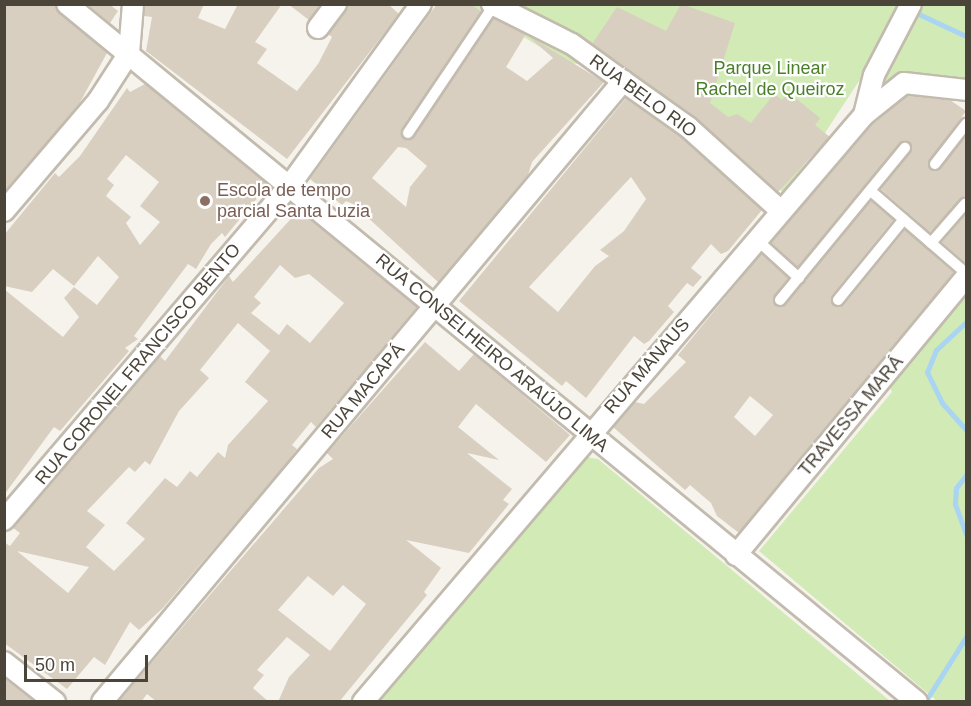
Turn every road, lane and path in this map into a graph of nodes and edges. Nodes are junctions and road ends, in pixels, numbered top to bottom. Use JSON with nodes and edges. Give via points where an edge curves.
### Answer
{"nodes":[{"id":1,"x":67,"y":4,"type":"edge"},
{"id":2,"x":133,"y":4,"type":"edge"},
{"id":3,"x":336,"y":4,"type":"edge"},
{"id":4,"x":421,"y":4,"type":"edge"},
{"id":5,"x":911,"y":4,"type":"edge"},
{"id":6,"x":493,"y":5,"type":"edge"},
{"id":7,"x":318,"y":28,"type":"dead end"},
{"id":8,"x":129,"y":53,"type":"junction"},
{"id":9,"x":623,"y":81,"type":"junction"},
{"id":10,"x":966,"y":90,"type":"edge"},
{"id":11,"x":864,"y":115,"type":"junction"},
{"id":12,"x":966,"y":124,"type":"edge"},
{"id":13,"x":408,"y":134,"type":"dead end"},
{"id":14,"x":905,"y":148,"type":"dead end"},
{"id":15,"x":935,"y":164,"type":"dead end"},
{"id":16,"x":290,"y":185,"type":"junction"},
{"id":17,"x":872,"y":192,"type":"junction"},
{"id":18,"x":965,"y":204,"type":"edge"},
{"id":19,"x":780,"y":210,"type":"junction"},
{"id":20,"x":4,"y":211,"type":"edge"},
{"id":21,"x":904,"y":219,"type":"junction"},
{"id":22,"x":756,"y":239,"type":"junction"},
{"id":23,"x":931,"y":243,"type":"junction"},
{"id":24,"x":966,"y":275,"type":"edge"},
{"id":25,"x":799,"y":278,"type":"junction"},
{"id":26,"x":780,"y":300,"type":"dead end"},
{"id":27,"x":838,"y":300,"type":"dead end"},
{"id":28,"x":436,"y":305,"type":"junction"},
{"id":29,"x":589,"y":434,"type":"junction"},
{"id":30,"x":4,"y":520,"type":"edge"},
{"id":31,"x":736,"y":555,"type":"junction"},
{"id":32,"x":4,"y":662,"type":"edge"},
{"id":33,"x":55,"y":702,"type":"edge"},
{"id":34,"x":102,"y":702,"type":"edge"},
{"id":35,"x":363,"y":702,"type":"edge"},
{"id":36,"x":917,"y":702,"type":"edge"}],
"edges":[{"from":1,"to":8,"type":"street","name":"RUA CONSELHEIRO ARAÚJO LIMA"},
{"from":2,"to":8,"type":"street"},
{"from":3,"to":7,"type":"street"},
{"from":4,"to":16,"type":"street","name":"RUA CORONEL FRANCISCO BENTO"},
{"from":5,"to":11,"type":"street","via":[[874,75]]},
{"from":6,"to":9,"type":"street","name":"RUA BELO RIO","via":[[572,44]]},
{"from":6,"to":13,"type":"lane"},
{"from":8,"to":16,"type":"street","name":"RUA CONSELHEIRO ARAÚJO LIMA"},
{"from":8,"to":20,"type":"street","via":[[99,101]]},
{"from":9,"to":19,"type":"street","name":"RUA BELO RIO","via":[[688,127]]},
{"from":9,"to":28,"type":"street","name":"RUA MACAPÁ"},
{"from":10,"to":11,"type":"street","name":"RUA MANAUS","via":[[904,83]]},
{"from":11,"to":19,"type":"street","name":"RUA MANAUS"},
{"from":12,"to":15,"type":"lane"},
{"from":14,"to":17,"type":"lane"},
{"from":16,"to":28,"type":"street","name":"RUA CONSELHEIRO ARAÚJO LIMA"},
{"from":16,"to":30,"type":"street","name":"RUA CORONEL FRANCISCO BENTO"},
{"from":17,"to":21,"type":"lane"},
{"from":17,"to":25,"type":"lane"},
{"from":18,"to":23,"type":"lane"},
{"from":19,"to":22,"type":"street","name":"RUA MANAUS"},
{"from":21,"to":23,"type":"lane"},
{"from":21,"to":27,"type":"lane"},
{"from":22,"to":25,"type":"lane"},
{"from":22,"to":29,"type":"street","name":"RUA MANAUS"},
{"from":23,"to":24,"type":"lane"},
{"from":24,"to":31,"type":"street","name":"TRAVESSA MARÁ"},
{"from":25,"to":26,"type":"lane"},
{"from":28,"to":29,"type":"street","name":"RUA CONSELHEIRO ARAÚJO LIMA"},
{"from":28,"to":34,"type":"street","name":"RUA MACAPÁ"},
{"from":29,"to":31,"type":"street","name":"RUA CONSELHEIRO ARAÚJO LIMA"},
{"from":29,"to":35,"type":"street","name":"RUA MANAUS"},
{"from":31,"to":36,"type":"street","name":"RUA CONSELHEIRO ARAÚJO LIMA"},
{"from":32,"to":33,"type":"street"}]}
